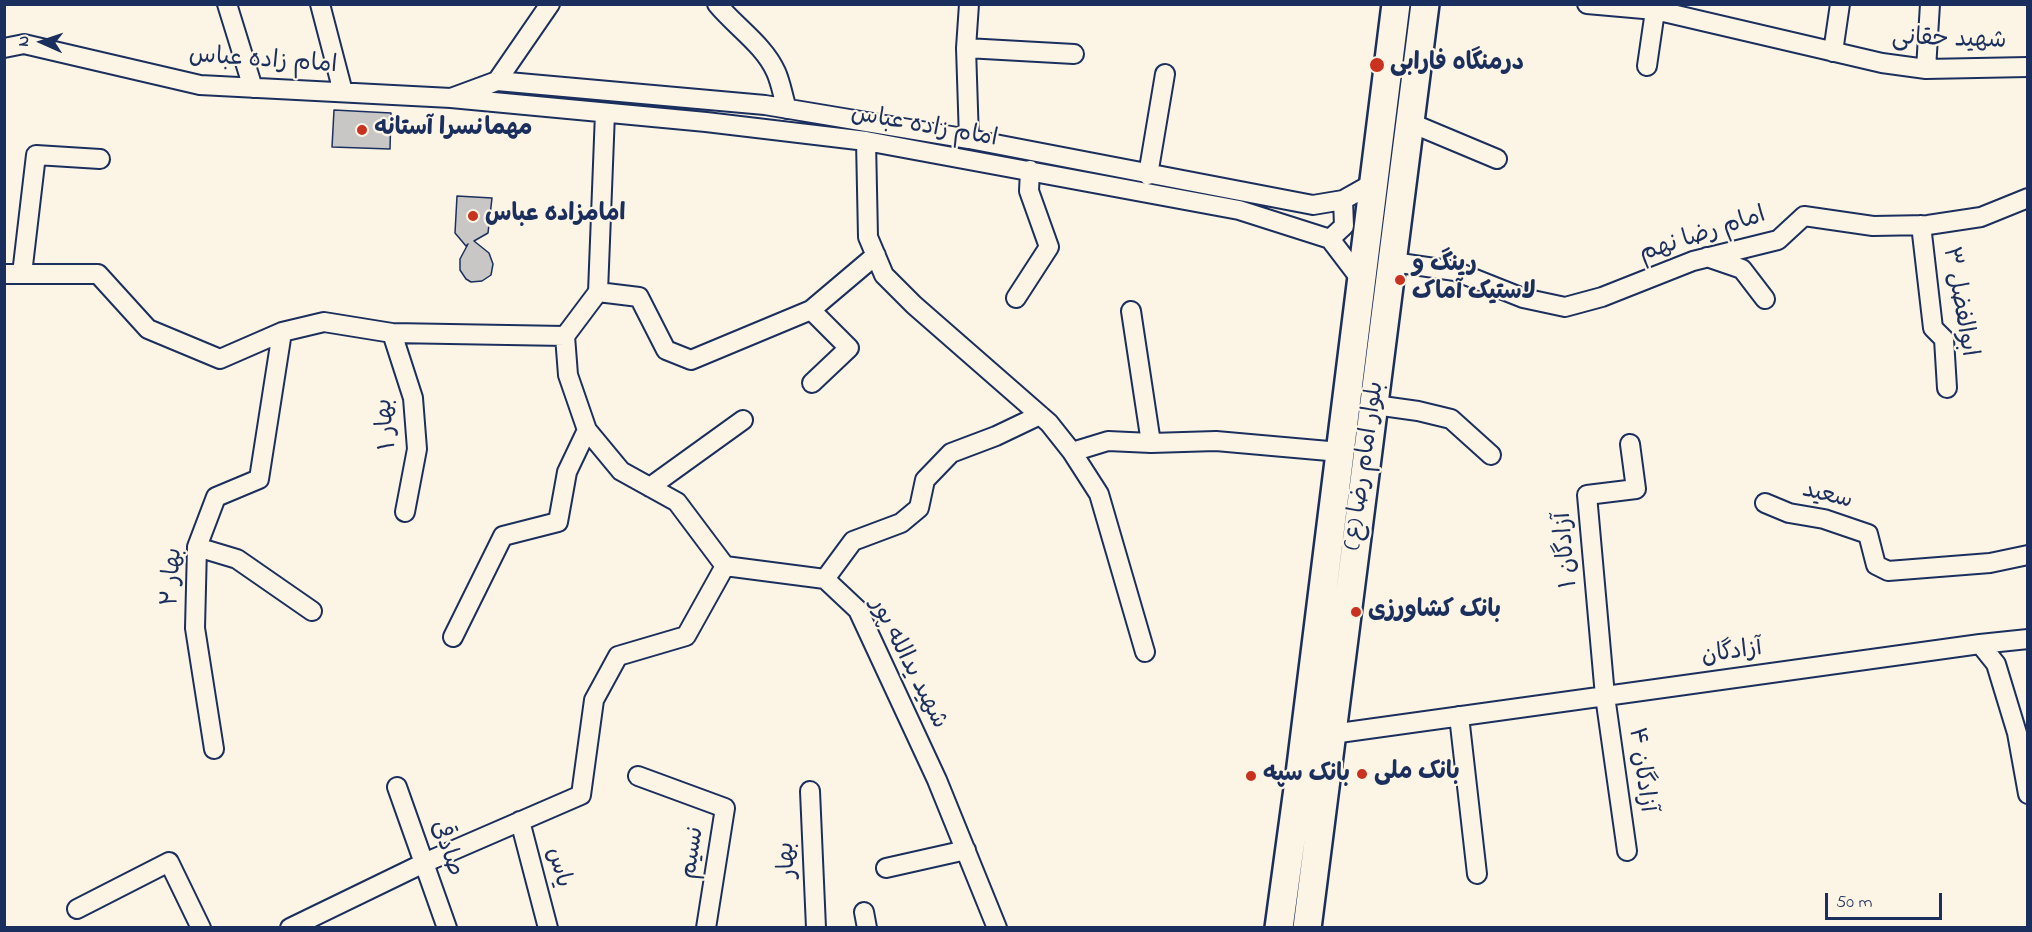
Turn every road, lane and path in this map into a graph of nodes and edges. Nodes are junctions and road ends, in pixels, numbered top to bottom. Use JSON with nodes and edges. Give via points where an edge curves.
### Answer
{"nodes":[{"id":1,"x":227,"y":4,"type":"edge"},
{"id":2,"x":320,"y":4,"type":"edge"},
{"id":3,"x":550,"y":4,"type":"edge"},
{"id":4,"x":717,"y":4,"type":"edge"},
{"id":5,"x":969,"y":4,"type":"edge"},
{"id":6,"x":1396,"y":4,"type":"edge"},
{"id":7,"x":1425,"y":4,"type":"edge"},
{"id":8,"x":1587,"y":4,"type":"edge"},
{"id":9,"x":1840,"y":4,"type":"edge"},
{"id":10,"x":1930,"y":4,"type":"edge"},
{"id":11,"x":1656,"y":8,"type":"edge"},
{"id":12,"x":4,"y":48,"type":"edge"},
{"id":13,"x":966,"y":48,"type":"junction"},
{"id":14,"x":1833,"y":52,"type":"junction"},
{"id":15,"x":1074,"y":54,"type":"dead end"},
{"id":16,"x":1647,"y":66,"type":"dead end"},
{"id":17,"x":2028,"y":67,"type":"edge"},
{"id":18,"x":1926,"y":69,"type":"junction"},
{"id":19,"x":1165,"y":74,"type":"dead end"},
{"id":20,"x":497,"y":81,"type":"junction"},
{"id":21,"x":253,"y":88,"type":"junction"},
{"id":22,"x":344,"y":92,"type":"junction"},
{"id":23,"x":451,"y":98,"type":"junction"},
{"id":24,"x":787,"y":109,"type":"junction"},
{"id":25,"x":605,"y":113,"type":"junction"},
{"id":26,"x":1411,"y":123,"type":"junction"},
{"id":27,"x":969,"y":139,"type":"junction"},
{"id":28,"x":866,"y":141,"type":"junction"},
{"id":29,"x":100,"y":159,"type":"dead end"},
{"id":30,"x":1497,"y":159,"type":"dead end"},
{"id":31,"x":1030,"y":170,"type":"junction"},
{"id":32,"x":1148,"y":175,"type":"junction"},
{"id":33,"x":1375,"y":182,"type":"junction"},
{"id":34,"x":2028,"y":198,"type":"edge"},
{"id":35,"x":1343,"y":200,"type":"junction"},
{"id":36,"x":1921,"y":225,"type":"junction"},
{"id":37,"x":1330,"y":239,"type":"junction"},
{"id":38,"x":876,"y":255,"type":"junction"},
{"id":39,"x":1707,"y":257,"type":"junction"},
{"id":40,"x":1393,"y":262,"type":"junction"},
{"id":41,"x":13,"y":274,"type":"edge"},
{"id":42,"x":1362,"y":281,"type":"junction"},
{"id":43,"x":598,"y":292,"type":"junction"},
{"id":44,"x":1016,"y":298,"type":"dead end"},
{"id":45,"x":1765,"y":299,"type":"dead end"},
{"id":46,"x":811,"y":310,"type":"junction"},
{"id":47,"x":1131,"y":311,"type":"dead end"},
{"id":48,"x":282,"y":332,"type":"junction"},
{"id":49,"x":392,"y":333,"type":"junction"},
{"id":50,"x":565,"y":336,"type":"junction"},
{"id":51,"x":812,"y":383,"type":"dead end"},
{"id":52,"x":1947,"y":388,"type":"dead end"},
{"id":53,"x":1375,"y":405,"type":"junction"},
{"id":54,"x":1040,"y":415,"type":"junction"},
{"id":55,"x":743,"y":420,"type":"dead end"},
{"id":56,"x":587,"y":430,"type":"junction"},
{"id":57,"x":1151,"y":443,"type":"junction"},
{"id":58,"x":1630,"y":444,"type":"dead end"},
{"id":59,"x":1072,"y":452,"type":"junction"},
{"id":60,"x":1340,"y":452,"type":"junction"},
{"id":61,"x":1491,"y":455,"type":"dead end"},
{"id":62,"x":650,"y":487,"type":"junction"},
{"id":63,"x":1766,"y":503,"type":"dead end"},
{"id":64,"x":405,"y":512,"type":"dead end"},
{"id":65,"x":197,"y":547,"type":"junction"},
{"id":66,"x":2028,"y":555,"type":"edge"},
{"id":67,"x":725,"y":566,"type":"junction"},
{"id":68,"x":825,"y":579,"type":"junction"},
{"id":69,"x":312,"y":611,"type":"dead end"},
{"id":70,"x":453,"y":637,"type":"dead end"},
{"id":71,"x":2028,"y":639,"type":"edge"},
{"id":72,"x":1980,"y":644,"type":"junction"},
{"id":73,"x":1145,"y":652,"type":"dead end"},
{"id":74,"x":1605,"y":696,"type":"junction"},
{"id":75,"x":1459,"y":716,"type":"junction"},
{"id":76,"x":2022,"y":733,"type":"edge"},
{"id":77,"x":1332,"y":734,"type":"junction"},
{"id":78,"x":214,"y":749,"type":"dead end"},
{"id":79,"x":638,"y":776,"type":"dead end"},
{"id":80,"x":397,"y":787,"type":"dead end"},
{"id":81,"x":810,"y":791,"type":"dead end"},
{"id":82,"x":2028,"y":794,"type":"edge"},
{"id":83,"x":520,"y":821,"type":"junction"},
{"id":84,"x":966,"y":850,"type":"junction"},
{"id":85,"x":1627,"y":851,"type":"dead end"},
{"id":86,"x":424,"y":863,"type":"junction"},
{"id":87,"x":886,"y":868,"type":"dead end"},
{"id":88,"x":1477,"y":874,"type":"dead end"},
{"id":89,"x":77,"y":909,"type":"dead end"},
{"id":90,"x":201,"y":927,"type":"edge"},
{"id":91,"x":290,"y":927,"type":"edge"},
{"id":92,"x":447,"y":927,"type":"edge"},
{"id":93,"x":548,"y":927,"type":"edge"},
{"id":94,"x":706,"y":927,"type":"edge"},
{"id":95,"x":816,"y":927,"type":"edge"},
{"id":96,"x":997,"y":927,"type":"edge"},
{"id":97,"x":1279,"y":927,"type":"edge"},
{"id":98,"x":1307,"y":927,"type":"edge"}],
"edges":[{"from":1,"to":21,"type":"street"},
{"from":2,"to":22,"type":"street"},
{"from":3,"to":20,"type":"street"},
{"from":4,"to":24,"type":"street","via":[[763,51],[776,72]]},
{"from":5,"to":13,"type":"street"},
{"from":6,"to":33,"type":"highway","name":"بلوار امام رضا (ع)"},
{"from":7,"to":26,"type":"highway","name":"بلوار امام رضا (ع)"},
{"from":8,"to":11,"type":"street","name":"شهید حقانی"},
{"from":9,"to":14,"type":"street"},
{"from":10,"to":18,"type":"street"},
{"from":11,"to":14,"type":"street","name":"شهید حقانی"},
{"from":11,"to":16,"type":"street"},
{"from":12,"to":21,"type":"street","name":"امام زاده عباس","via":[[24,44],[200,85]]},
{"from":13,"to":15,"type":"street"},
{"from":13,"to":27,"type":"street"},
{"from":14,"to":18,"type":"street","name":"شهید حقانی"},
{"from":17,"to":18,"type":"street","name":"شهید حقانی"},
{"from":19,"to":32,"type":"street"},
{"from":20,"to":23,"type":"street","name":"امام زاده عباس"},
{"from":20,"to":24,"type":"street","name":"امام زاده عباس"},
{"from":21,"to":22,"type":"street","name":"امام زاده عباس"},
{"from":22,"to":23,"type":"street","name":"امام زاده عباس"},
{"from":23,"to":25,"type":"street","name":"امام زاده عباس"},
{"from":24,"to":27,"type":"street","name":"امام زاده عباس"},
{"from":25,"to":28,"type":"street","name":"امام زاده عباس"},
{"from":25,"to":43,"type":"street"},
{"from":26,"to":30,"type":"street"},
{"from":26,"to":40,"type":"highway","name":"بلوار امام رضا (ع)"},
{"from":27,"to":32,"type":"street","name":"امام زاده عباس"},
{"from":28,"to":31,"type":"street","name":"امام زاده عباس"},
{"from":28,"to":38,"type":"street","via":[[868,237]]},
{"from":29,"to":41,"type":"street","via":[[36,154]]},
{"from":31,"to":37,"type":"street","name":"امام زاده عباس","via":[[1239,210]]},
{"from":31,"to":44,"type":"street","via":[[1029,191],[1049,247]]},
{"from":32,"to":35,"type":"street","name":"امام زاده عباس","via":[[1313,205]]},
{"from":33,"to":35,"type":"street","name":"امام زاده عباس"},
{"from":33,"to":42,"type":"highway","name":"بلوار امام رضا (ع)"},
{"from":34,"to":36,"type":"street","name":"امام رضا نهم","via":[[1981,217]]},
{"from":35,"to":37,"type":"street","via":[[1344,226]]},
{"from":36,"to":39,"type":"street","name":"امام رضا نهم","via":[[1873,226],[1804,216],[1778,240]]},
{"from":36,"to":52,"type":"street","name":"ابوالفضل ۳","via":[[1934,328],[1944,339]]},
{"from":37,"to":42,"type":"street"},
{"from":38,"to":46,"type":"street"},
{"from":38,"to":54,"type":"street","via":[[884,274],[914,305]]},
{"from":39,"to":40,"type":"street","name":"امام رضا نهم","via":[[1565,307],[1523,298],[1455,271]]},
{"from":39,"to":45,"type":"street","via":[[1742,269]]},
{"from":40,"to":53,"type":"highway","name":"بلوار امام رضا (ع)"},
{"from":41,"to":48,"type":"street","via":[[98,273],[148,329],[220,359]]},
{"from":42,"to":60,"type":"highway","name":"بلوار امام رضا (ع)"},
{"from":43,"to":46,"type":"street","via":[[639,297],[666,350],[691,360]]},
{"from":43,"to":50,"type":"street"},
{"from":46,"to":51,"type":"street","via":[[849,348]]},
{"from":47,"to":57,"type":"street"},
{"from":48,"to":49,"type":"street","via":[[324,322]]},
{"from":48,"to":65,"type":"street","name":"بهار ۲","via":[[259,478],[216,497]]},
{"from":49,"to":50,"type":"street"},
{"from":49,"to":64,"type":"street","name":"بهار ۱","via":[[413,398],[417,449]]},
{"from":50,"to":56,"type":"street","via":[[568,375]]},
{"from":53,"to":61,"type":"street","via":[[1451,419]]},
{"from":53,"to":77,"type":"highway","name":"بلوار امام رضا (ع)"},
{"from":54,"to":59,"type":"street"},
{"from":54,"to":68,"type":"street","via":[[951,453],[925,480],[919,508],[901,523],[853,541]]},
{"from":55,"to":62,"type":"street"},
{"from":56,"to":62,"type":"street","via":[[621,471]]},
{"from":56,"to":70,"type":"street","via":[[567,472],[558,522],[504,536]]},
{"from":57,"to":59,"type":"street","via":[[1108,441]]},
{"from":57,"to":60,"type":"street","via":[[1215,441]]},
{"from":58,"to":74,"type":"street","name":"آزادگان ۱","via":[[1636,489],[1587,495]]},
{"from":59,"to":73,"type":"street","via":[[1098,494]]},
{"from":60,"to":97,"type":"highway","name":"بلوار امام رضا (ع)"},
{"from":62,"to":67,"type":"street","via":[[676,502]]},
{"from":63,"to":66,"type":"street","name":"سعید","via":[[1868,534],[1876,565],[1888,571],[1990,563]]},
{"from":65,"to":69,"type":"street","via":[[237,559]]},
{"from":65,"to":78,"type":"street","name":"بهار ۲","via":[[195,628]]},
{"from":67,"to":68,"type":"street"},
{"from":67,"to":83,"type":"street","via":[[687,636],[618,656],[594,700],[581,795]]},
{"from":68,"to":84,"type":"street","name":"شهید یدالله پور","via":[[858,610]]},
{"from":71,"to":72,"type":"street","name":"آزادگان"},
{"from":72,"to":74,"type":"street","name":"آزادگان"},
{"from":72,"to":76,"type":"street","via":[[1996,664]]},
{"from":74,"to":75,"type":"street","name":"آزادگان"},
{"from":74,"to":85,"type":"street","name":"آزادگان ۴"},
{"from":75,"to":77,"type":"street","name":"آزادگان"},
{"from":75,"to":88,"type":"street"},
{"from":76,"to":82,"type":"street"},
{"from":77,"to":98,"type":"highway","name":"بلوار امام رضا (ع)"},
{"from":79,"to":94,"type":"street","name":"نسیم","via":[[725,808]]},
{"from":80,"to":86,"type":"street","name":"صادقی"},
{"from":81,"to":95,"type":"street","name":"بهار"},
{"from":83,"to":86,"type":"street"},
{"from":83,"to":93,"type":"street","name":"یاس"},
{"from":84,"to":87,"type":"street"},
{"from":84,"to":96,"type":"street","name":"شهید یدالله پور"},
{"from":86,"to":91,"type":"street"},
{"from":86,"to":92,"type":"street","name":"صادقی"},
{"from":89,"to":90,"type":"street","via":[[169,862]]}]}
